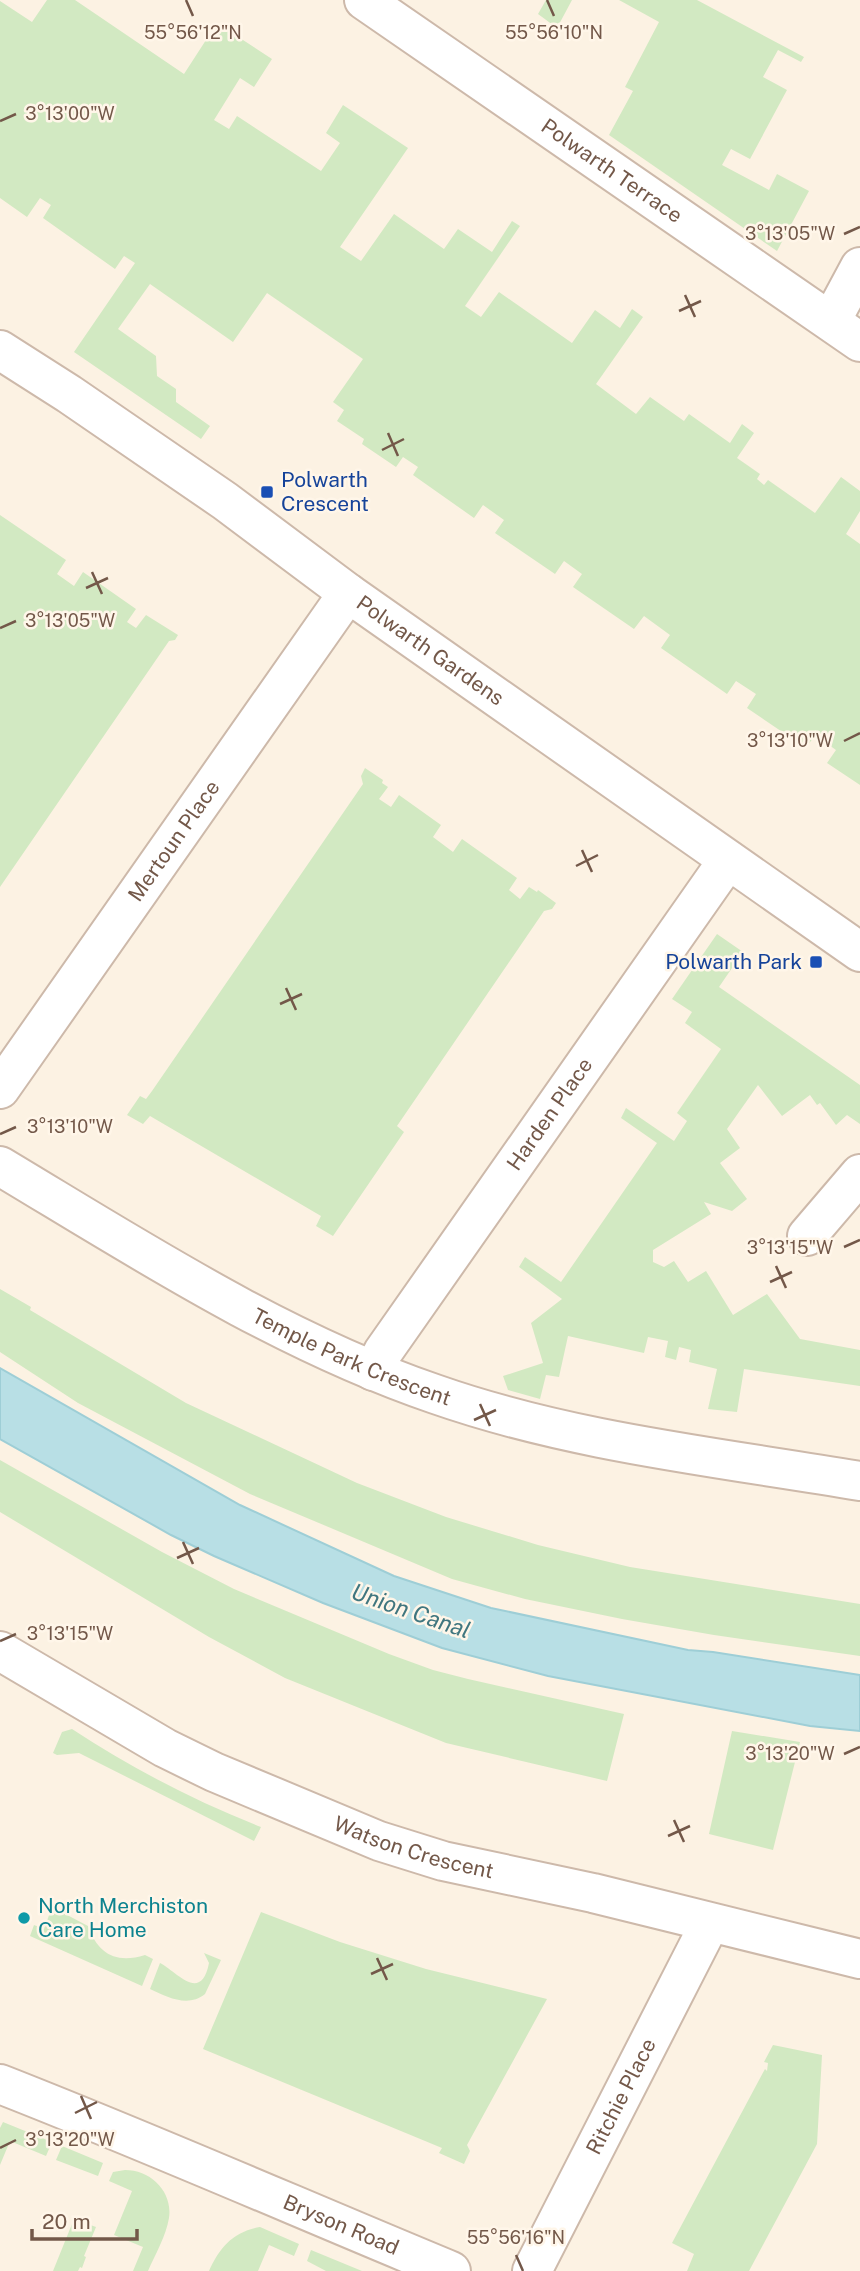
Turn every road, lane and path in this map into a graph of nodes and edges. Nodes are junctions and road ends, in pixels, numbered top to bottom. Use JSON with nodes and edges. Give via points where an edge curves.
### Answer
{"nodes":[{"id":1,"x":364,"y":0,"type":"edge"},
{"id":2,"x":860,"y":267,"type":"edge"},
{"id":3,"x":846,"y":332,"type":"edge"},
{"id":4,"x":0,"y":350,"type":"edge"},
{"id":5,"x":348,"y":593,"type":"junction"},
{"id":6,"x":728,"y":860,"type":"junction"},
{"id":7,"x":860,"y":951,"type":"edge"},
{"id":8,"x":0,"y":1089,"type":"edge"},
{"id":9,"x":0,"y":1166,"type":"edge"},
{"id":10,"x":860,"y":1174,"type":"edge"},
{"id":11,"x":807,"y":1236,"type":"dead end"},
{"id":12,"x":373,"y":1371,"type":"junction"},
{"id":13,"x":860,"y":1480,"type":"edge"},
{"id":14,"x":0,"y":1651,"type":"edge"},
{"id":15,"x":710,"y":1923,"type":"junction"},
{"id":16,"x":860,"y":1959,"type":"edge"},
{"id":17,"x":0,"y":2084,"type":"edge"},
{"id":18,"x":451,"y":2271,"type":"edge"},
{"id":19,"x":532,"y":2271,"type":"edge"}],
"edges":[{"from":1,"to":3,"type":"street","name":"Polwarth Terrace"},
{"from":2,"to":3,"type":"street"},
{"from":4,"to":5,"type":"street","name":"Polwarth Gardens","via":[[225,501]]},
{"from":5,"to":6,"type":"street","name":"Polwarth Gardens"},
{"from":5,"to":8,"type":"street","name":"Mertoun Place"},
{"from":6,"to":7,"type":"street","name":"Polwarth Gardens"},
{"from":6,"to":12,"type":"street","name":"Harden Place"},
{"from":9,"to":12,"type":"street","name":"Temple Park Crescent","via":[[263,1320]]},
{"from":10,"to":11,"type":"street"},
{"from":12,"to":13,"type":"street","name":"Temple Park Crescent","via":[[552,1429]]},
{"from":14,"to":15,"type":"street","name":"Watson Crescent","via":[[165,1748],[379,1841],[443,1861]]},
{"from":15,"to":16,"type":"street","name":"Watson Crescent"},
{"from":15,"to":19,"type":"street","name":"Ritchie Place"},
{"from":17,"to":18,"type":"street","name":"Bryson Road"}]}
